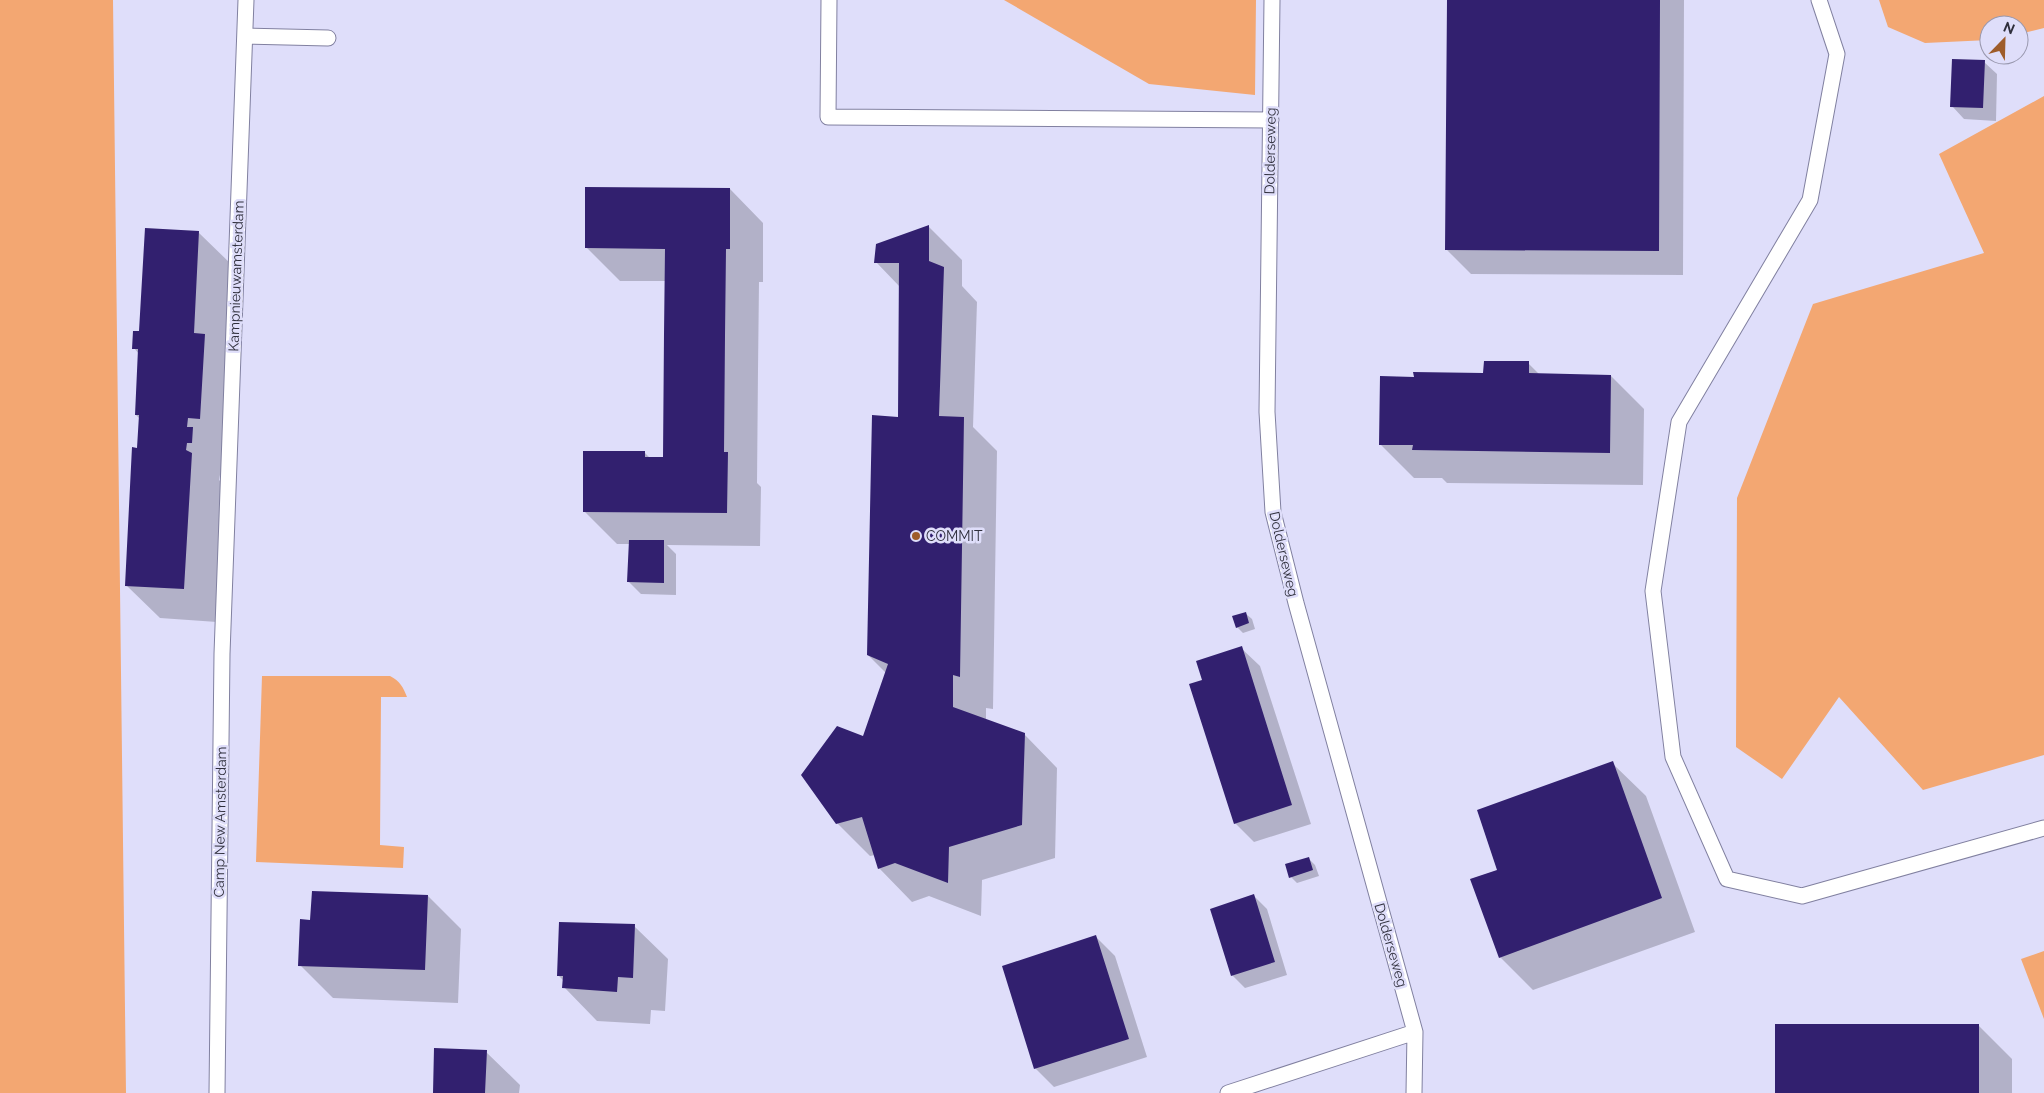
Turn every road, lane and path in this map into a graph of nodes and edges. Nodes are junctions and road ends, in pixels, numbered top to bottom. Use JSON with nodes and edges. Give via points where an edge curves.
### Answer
{"nodes":[{"id":1,"x":246,"y":0,"type":"edge"},
{"id":2,"x":829,"y":0,"type":"edge"},
{"id":3,"x":1272,"y":0,"type":"edge"},
{"id":4,"x":1819,"y":0,"type":"edge"},
{"id":5,"x":245,"y":36,"type":"junction"},
{"id":6,"x":328,"y":38,"type":"dead end"},
{"id":7,"x":1271,"y":120,"type":"junction"},
{"id":8,"x":226,"y":552,"type":"joint"},
{"id":9,"x":2044,"y":828,"type":"edge"},
{"id":10,"x":1415,"y":1032,"type":"junction"},
{"id":11,"x":217,"y":1093,"type":"edge"},
{"id":12,"x":1228,"y":1093,"type":"edge"},
{"id":13,"x":1414,"y":1093,"type":"edge"}],
"edges":[{"from":1,"to":5,"type":"lane","name":"Kampnieuwamsterdam"},
{"from":2,"to":7,"type":"lane","via":[[828,117]]},
{"from":3,"to":7,"type":"lane","name":"Dolderseweg"},
{"from":4,"to":9,"type":"lane","via":[[1837,54],[1810,200],[1679,422],[1653,591],[1673,757],[1727,879],[1802,896]]},
{"from":5,"to":6,"type":"lane"},
{"from":5,"to":8,"type":"lane","name":"Kampnieuwamsterdam"},
{"from":7,"to":10,"type":"lane","name":"Dolderseweg","via":[[1267,412],[1273,512]]},
{"from":8,"to":11,"type":"lane","name":"Camp New Amsterdam"},
{"from":10,"to":12,"type":"lane"},
{"from":10,"to":13,"type":"lane","name":"Dolderseweg"}]}
